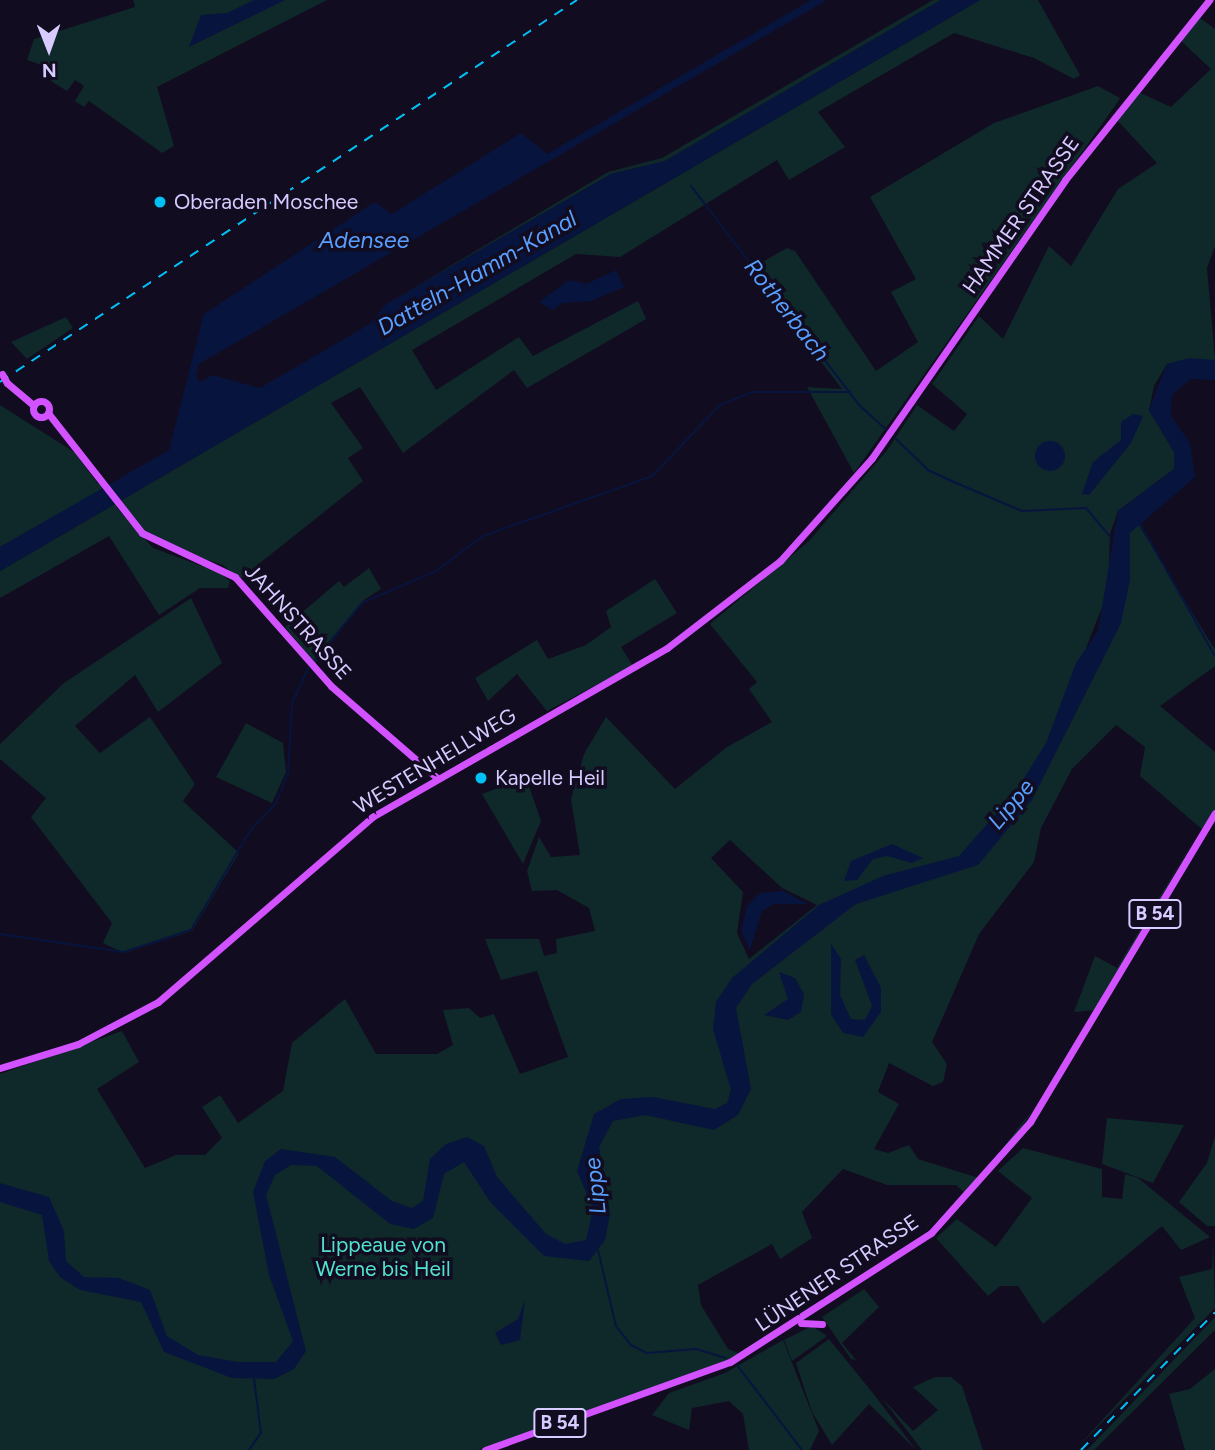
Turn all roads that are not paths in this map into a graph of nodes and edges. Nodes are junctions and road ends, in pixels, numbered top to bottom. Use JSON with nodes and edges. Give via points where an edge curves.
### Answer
{"nodes":[{"id":1,"x":1209,"y":0,"type":"edge"},
{"id":2,"x":1,"y":373,"type":"edge"},
{"id":3,"x":872,"y":458,"type":"joint"},
{"id":4,"x":435,"y":776,"type":"junction"},
{"id":5,"x":1215,"y":814,"type":"edge"},
{"id":6,"x":0,"y":1068,"type":"edge"},
{"id":7,"x":797,"y":1324,"type":"junction"},
{"id":8,"x":822,"y":1324,"type":"dead end"},
{"id":9,"x":485,"y":1450,"type":"edge"}],
"edges":[{"from":1,"to":3,"type":"main road","name":"HAMMER STRASSE","via":[[1065,180]]},
{"from":2,"to":4,"type":"main road","name":"JAHNSTRASSE","bridge":true,"via":[[33,405],[46,402],[48,413],[156,544],[240,581],[331,686]]},
{"from":3,"to":4,"type":"main road","name":"WESTENHELLWEG","via":[[780,561],[708,620]]},
{"from":4,"to":6,"type":"main road","name":"WESTENHELLWEG","via":[[322,856],[158,1002],[99,1035]]},
{"from":5,"to":7,"type":"main road","name":"LÜNENER STRASSE","number":"B 54","via":[[1003,1157],[916,1245]]},
{"from":7,"to":8,"type":"main road"},
{"from":7,"to":9,"type":"main road","name":"LÜNENER STRASSE","number":"B 54","via":[[714,1369]]}]}
